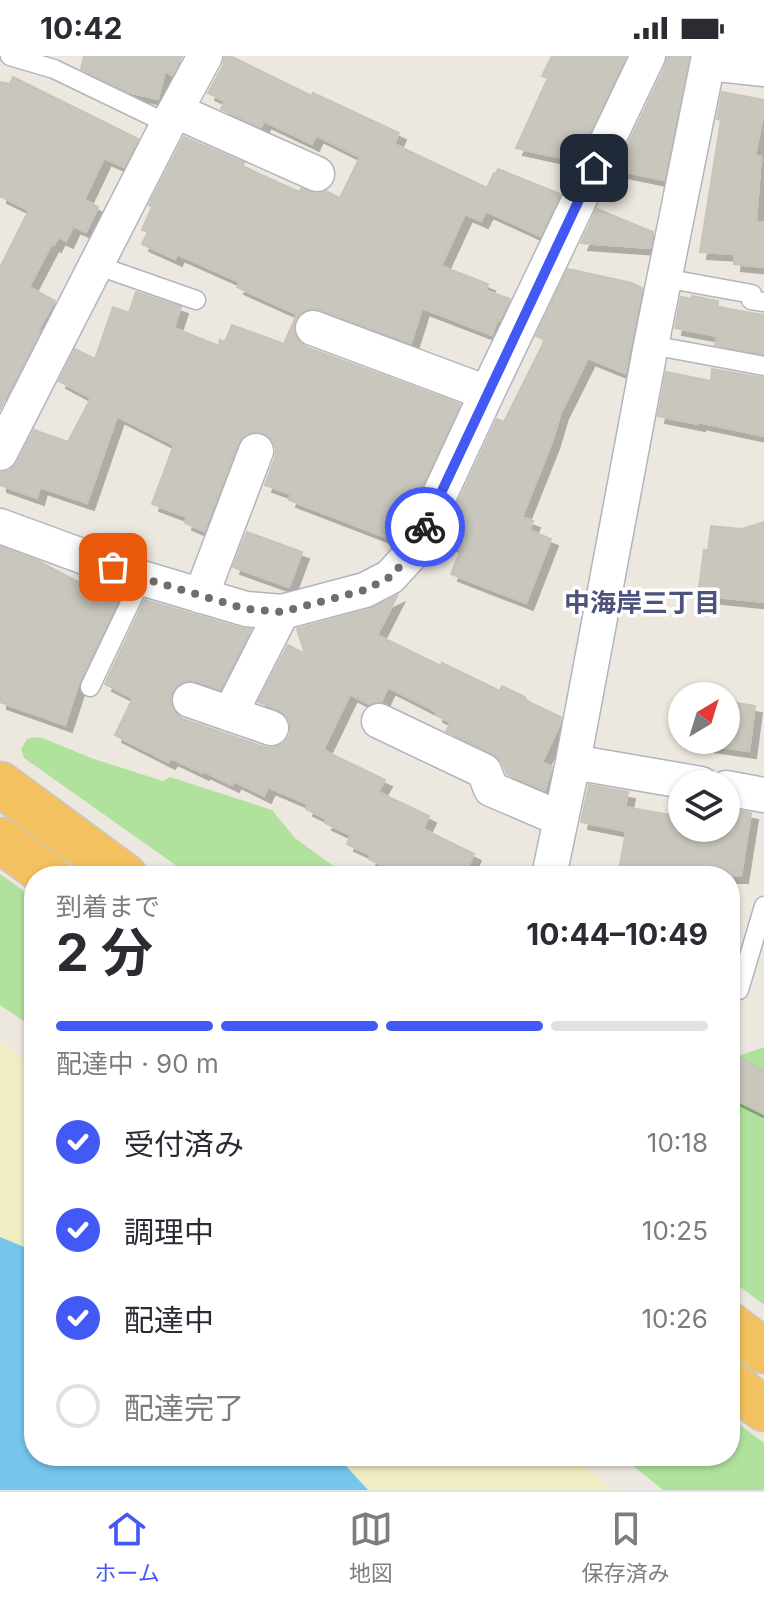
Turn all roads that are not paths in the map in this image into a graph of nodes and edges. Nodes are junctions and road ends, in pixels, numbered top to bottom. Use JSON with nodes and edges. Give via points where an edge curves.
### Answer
{"nodes":[{"id":1,"x":10,"y":56,"type":"edge"},
{"id":2,"x":205,"y":56,"type":"edge"},
{"id":3,"x":648,"y":56,"type":"edge"},
{"id":4,"x":708,"y":60,"type":"edge"},
{"id":5,"x":764,"y":69,"type":"edge"},
{"id":6,"x":172,"y":117,"type":"junction"},
{"id":7,"x":317,"y":174,"type":"dead end"},
{"id":8,"x":96,"y":265,"type":"junction"},
{"id":9,"x":664,"y":278,"type":"junction"},
{"id":10,"x":196,"y":300,"type":"dead end"},
{"id":11,"x":764,"y":302,"type":"edge"},
{"id":12,"x":313,"y":328,"type":"dead end"},
{"id":13,"x":651,"y":345,"type":"junction"},
{"id":14,"x":764,"y":366,"type":"edge"},
{"id":15,"x":487,"y":393,"type":"junction"},
{"id":16,"x":10,"y":409,"type":"edge"},
{"id":17,"x":256,"y":451,"type":"dead end"},
{"id":18,"x":0,"y":453,"type":"edge"},
{"id":19,"x":0,"y":526,"type":"edge"},
{"id":20,"x":142,"y":578,"type":"junction"},
{"id":21,"x":201,"y":596,"type":"junction"},
{"id":22,"x":282,"y":612,"type":"junction"},
{"id":23,"x":90,"y":687,"type":"dead end"},
{"id":24,"x":190,"y":700,"type":"dead end"},
{"id":25,"x":230,"y":714,"type":"junction"},
{"id":26,"x":379,"y":721,"type":"dead end"},
{"id":27,"x":271,"y":728,"type":"dead end"},
{"id":28,"x":573,"y":762,"type":"junction"},
{"id":29,"x":668,"y":778,"type":"edge"},
{"id":30,"x":0,"y":784,"type":"edge"},
{"id":31,"x":740,"y":791,"type":"edge"},
{"id":32,"x":764,"y":795,"type":"edge"},
{"id":33,"x":561,"y":819,"type":"junction"},
{"id":34,"x":0,"y":840,"type":"edge"},
{"id":35,"x":35,"y":866,"type":"edge"},
{"id":36,"x":111,"y":866,"type":"edge"},
{"id":37,"x":551,"y":866,"type":"edge"},
{"id":38,"x":764,"y":906,"type":"edge"},
{"id":39,"x":740,"y":987,"type":"edge"},
{"id":40,"x":740,"y":1333,"type":"edge"},
{"id":41,"x":764,"y":1351,"type":"edge"},
{"id":42,"x":740,"y":1391,"type":"edge"},
{"id":43,"x":764,"y":1409,"type":"edge"}],
"edges":[{"from":1,"to":6,"type":"lane"},
{"from":2,"to":6,"type":"street"},
{"from":3,"to":15,"type":"street"},
{"from":4,"to":5,"type":"street"},
{"from":4,"to":9,"type":"street"},
{"from":6,"to":7,"type":"street"},
{"from":6,"to":8,"type":"street"},
{"from":8,"to":10,"type":"lane"},
{"from":8,"to":16,"type":"street"},
{"from":9,"to":11,"type":"lane","via":[[752,294],[751,300]]},
{"from":9,"to":13,"type":"street"},
{"from":12,"to":15,"type":"street"},
{"from":13,"to":14,"type":"lane"},
{"from":13,"to":28,"type":"street"},
{"from":15,"to":22,"type":"street","via":[[413,552],[390,577],[365,590]]},
{"from":16,"to":18,"type":"street"},
{"from":17,"to":21,"type":"street"},
{"from":19,"to":20,"type":"street"},
{"from":20,"to":21,"type":"street"},
{"from":20,"to":23,"type":"lane"},
{"from":21,"to":22,"type":"street","via":[[246,609]]},
{"from":22,"to":25,"type":"street"},
{"from":24,"to":25,"type":"street"},
{"from":25,"to":27,"type":"street"},
{"from":26,"to":33,"type":"street","via":[[484,771],[491,789]]},
{"from":28,"to":29,"type":"street"},
{"from":28,"to":33,"type":"street"},
{"from":30,"to":36,"type":"highway"},
{"from":31,"to":32,"type":"street"},
{"from":33,"to":37,"type":"street"},
{"from":34,"to":35,"type":"highway"},
{"from":38,"to":39,"type":"lane"},
{"from":40,"to":41,"type":"highway"},
{"from":42,"to":43,"type":"highway"}]}
